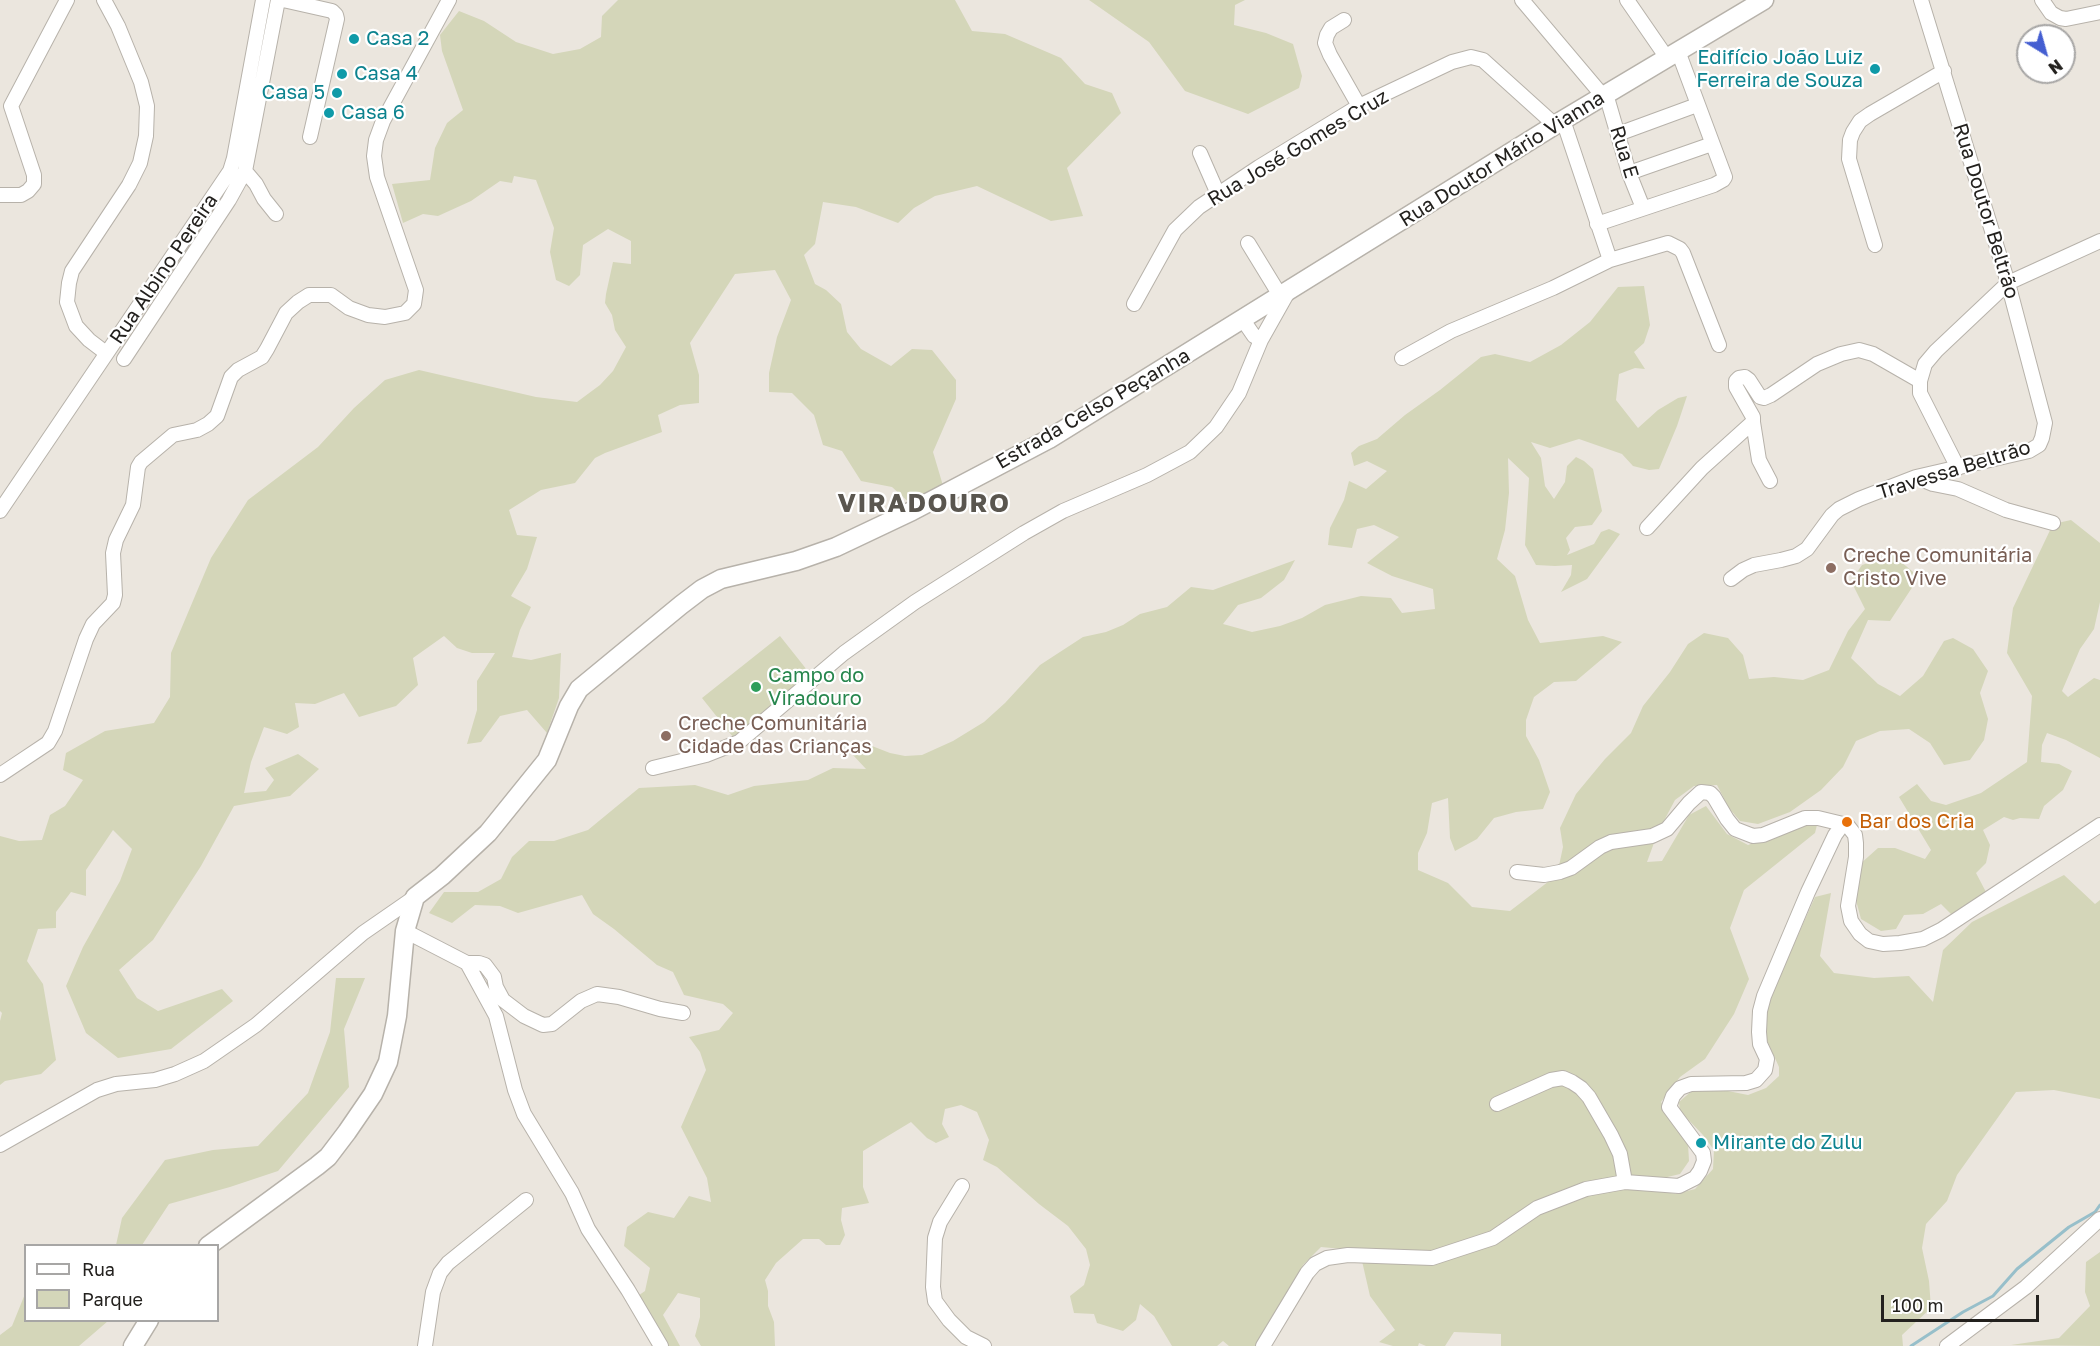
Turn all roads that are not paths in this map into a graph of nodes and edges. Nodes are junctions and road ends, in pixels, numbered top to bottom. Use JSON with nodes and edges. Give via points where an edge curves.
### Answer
{"nodes":[{"id":1,"x":67,"y":0,"type":"edge"},
{"id":2,"x":104,"y":0,"type":"edge"},
{"id":3,"x":263,"y":0,"type":"edge"},
{"id":4,"x":278,"y":0,"type":"edge"},
{"id":5,"x":283,"y":0,"type":"edge"},
{"id":6,"x":449,"y":0,"type":"edge"},
{"id":7,"x":1522,"y":0,"type":"edge"},
{"id":8,"x":1627,"y":0,"type":"edge"},
{"id":9,"x":1764,"y":0,"type":"edge"},
{"id":10,"x":1921,"y":0,"type":"edge"},
{"id":11,"x":2045,"y":4,"type":"edge"},
{"id":12,"x":2100,"y":12,"type":"edge"},
{"id":13,"x":1344,"y":20,"type":"dead end"},
{"id":14,"x":1672,"y":54,"type":"junction"},
{"id":15,"x":1944,"y":71,"type":"junction"},
{"id":16,"x":1605,"y":95,"type":"junction"},
{"id":17,"x":1698,"y":105,"type":"junction"},
{"id":18,"x":1359,"y":106,"type":"junction"},
{"id":19,"x":1559,"y":123,"type":"junction"},
{"id":20,"x":1618,"y":134,"type":"junction"},
{"id":21,"x":310,"y":137,"type":"dead end"},
{"id":22,"x":1712,"y":144,"type":"junction"},
{"id":23,"x":1200,"y":153,"type":"dead end"},
{"id":24,"x":245,"y":171,"type":"junction"},
{"id":25,"x":1629,"y":172,"type":"junction"},
{"id":26,"x":1218,"y":194,"type":"junction"},
{"id":27,"x":0,"y":195,"type":"edge"},
{"id":28,"x":1643,"y":208,"type":"junction"},
{"id":29,"x":276,"y":214,"type":"dead end"},
{"id":30,"x":1597,"y":224,"type":"junction"},
{"id":31,"x":2100,"y":241,"type":"edge"},
{"id":32,"x":1248,"y":243,"type":"dead end"},
{"id":33,"x":1875,"y":245,"type":"dead end"},
{"id":34,"x":1610,"y":260,"type":"junction"},
{"id":35,"x":2008,"y":283,"type":"junction"},
{"id":36,"x":1284,"y":294,"type":"junction"},
{"id":37,"x":1134,"y":304,"type":"dead end"},
{"id":38,"x":1243,"y":320,"type":"junction"},
{"id":39,"x":1261,"y":340,"type":"junction"},
{"id":40,"x":1719,"y":345,"type":"dead end"},
{"id":41,"x":106,"y":353,"type":"junction"},
{"id":42,"x":1402,"y":358,"type":"dead end"},
{"id":43,"x":124,"y":359,"type":"dead end"},
{"id":44,"x":1920,"y":381,"type":"junction"},
{"id":45,"x":1753,"y":422,"type":"junction"},
{"id":46,"x":2045,"y":423,"type":"joint"},
{"id":47,"x":1958,"y":468,"type":"junction"},
{"id":48,"x":1916,"y":477,"type":"junction"},
{"id":49,"x":1770,"y":481,"type":"dead end"},
{"id":50,"x":0,"y":511,"type":"edge"},
{"id":51,"x":2053,"y":523,"type":"dead end"},
{"id":52,"x":1647,"y":528,"type":"dead end"},
{"id":53,"x":1731,"y":579,"type":"dead end"},
{"id":54,"x":653,"y":768,"type":"dead end"},
{"id":55,"x":0,"y":775,"type":"edge"},
{"id":56,"x":1843,"y":824,"type":"junction"},
{"id":57,"x":2100,"y":825,"type":"edge"},
{"id":58,"x":1517,"y":872,"type":"dead end"},
{"id":59,"x":415,"y":897,"type":"junction"},
{"id":60,"x":405,"y":931,"type":"junction"},
{"id":61,"x":467,"y":963,"type":"junction"},
{"id":62,"x":683,"y":1013,"type":"dead end"},
{"id":63,"x":1497,"y":1104,"type":"dead end"},
{"id":64,"x":0,"y":1145,"type":"edge"},
{"id":65,"x":1625,"y":1182,"type":"junction"},
{"id":66,"x":962,"y":1186,"type":"dead end"},
{"id":67,"x":526,"y":1200,"type":"dead end"},
{"id":68,"x":2100,"y":1219,"type":"edge"},
{"id":69,"x":209,"y":1244,"type":"edge"},
{"id":70,"x":148,"y":1322,"type":"edge"},
{"id":71,"x":133,"y":1346,"type":"edge"},
{"id":72,"x":425,"y":1346,"type":"edge"},
{"id":73,"x":661,"y":1346,"type":"edge"},
{"id":74,"x":984,"y":1346,"type":"edge"},
{"id":75,"x":1263,"y":1346,"type":"edge"},
{"id":76,"x":1947,"y":1346,"type":"edge"}],
"edges":[{"from":1,"to":27,"type":"street","via":[[11,106],[34,184],[21,195]]},
{"from":2,"to":41,"type":"street","via":[[141,82],[147,106],[140,163],[72,271],[69,283],[67,302],[76,326]]},
{"from":3,"to":41,"type":"street","name":"Rua Albino Pereira","via":[[230,171]]},
{"from":4,"to":24,"type":"street","name":"Rua Albino Pereira"},
{"from":5,"to":21,"type":"street","via":[[332,11],[337,19]]},
{"from":6,"to":55,"type":"street","via":[[383,121],[374,156],[377,177],[416,290],[414,304],[405,312],[385,317],[349,308],[332,295],[309,295],[286,313],[262,357],[231,377],[217,416],[197,430],[173,435],[141,462],[133,505],[113,553],[113,603],[93,624],[86,639],[48,743]]},
{"from":7,"to":16,"type":"street"},
{"from":8,"to":14,"type":"street"},
{"from":9,"to":14,"type":"main road","name":"Rua Doutor Mário Vianna"},
{"from":10,"to":15,"type":"street","name":"Rua Doutor Beltrão"},
{"from":11,"to":12,"type":"street","via":[[2055,16],[2066,19]]},
{"from":13,"to":18,"type":"street","via":[[1331,28],[1325,43]]},
{"from":14,"to":16,"type":"main road","name":"Rua Doutor Mário Vianna"},
{"from":14,"to":17,"type":"street"},
{"from":15,"to":33,"type":"street","via":[[1870,114],[1853,132],[1849,159]]},
{"from":15,"to":35,"type":"street","name":"Rua Doutor Beltrão"},
{"from":16,"to":19,"type":"main road","name":"Rua Doutor Mário Vianna"},
{"from":16,"to":20,"type":"street","name":"Rua E"},
{"from":17,"to":20,"type":"street"},
{"from":17,"to":22,"type":"street"},
{"from":18,"to":19,"type":"street","name":"Rua José Gomes Cruz","via":[[1452,62],[1471,57],[1483,60]]},
{"from":18,"to":26,"type":"street","name":"Rua José Gomes Cruz"},
{"from":19,"to":30,"type":"street"},
{"from":19,"to":36,"type":"main road","name":"Rua Doutor Mário Vianna"},
{"from":20,"to":25,"type":"street","name":"Rua E"},
{"from":22,"to":25,"type":"street"},
{"from":22,"to":28,"type":"street","via":[[1725,177],[1719,183]]},
{"from":23,"to":26,"type":"street"},
{"from":24,"to":29,"type":"street"},
{"from":24,"to":43,"type":"street","name":"Rua Albino Pereira"},
{"from":25,"to":28,"type":"street","name":"Rua E"},
{"from":26,"to":37,"type":"street","name":"Rua José Gomes Cruz","via":[[1175,230]]},
{"from":28,"to":30,"type":"street"},
{"from":30,"to":34,"type":"street"},
{"from":31,"to":35,"type":"street"},
{"from":32,"to":36,"type":"street"},
{"from":34,"to":40,"type":"street","via":[[1668,243],[1680,249]]},
{"from":34,"to":42,"type":"street","via":[[1451,331]]},
{"from":35,"to":44,"type":"street","via":[[1936,351],[1925,364]]},
{"from":35,"to":46,"type":"street","name":"Rua Doutor Beltrão"},
{"from":36,"to":38,"type":"main road","name":"Rua Doutor Mário Vianna"},
{"from":36,"to":39,"type":"street"},
{"from":38,"to":39,"type":"street"},
{"from":38,"to":59,"type":"main road","name":"Estrada Celso Peçanha","via":[[1049,439],[902,515],[836,547],[721,579],[702,589],[579,689],[568,706],[547,760],[488,833]]},
{"from":39,"to":54,"type":"street","via":[[1239,393],[1206,438],[1190,452],[1063,511],[915,602],[844,653],[739,742]]},
{"from":41,"to":50,"type":"street","name":"Rua Albino Pereira"},
{"from":44,"to":45,"type":"street","via":[[1859,350],[1817,364],[1767,398],[1760,397],[1745,377],[1739,378],[1736,387]]},
{"from":44,"to":47,"type":"street","via":[[1923,399]]},
{"from":45,"to":49,"type":"street","via":[[1760,460]]},
{"from":45,"to":52,"type":"street","via":[[1702,468]]},
{"from":46,"to":47,"type":"street","name":"Travessa Beltrão","via":[[2042,438],[2029,451]]},
{"from":47,"to":48,"type":"street","name":"Travessa Beltrão"},
{"from":48,"to":51,"type":"street"},
{"from":48,"to":53,"type":"street","name":"Travessa Beltrão","via":[[1839,509],[1807,549],[1796,556],[1754,566]]},
{"from":56,"to":57,"type":"street","via":[[1855,835],[1856,843],[1848,906],[1851,921],[1869,941],[1883,944],[1923,939],[1941,930]]},
{"from":56,"to":58,"type":"street","via":[[1805,818],[1753,836],[1735,829],[1714,797],[1701,792],[1666,829],[1652,836],[1611,842],[1560,872]]},
{"from":56,"to":65,"type":"street","via":[[1808,892],[1764,996],[1759,1032],[1766,1070],[1746,1083],[1691,1084],[1672,1096],[1669,1107],[1703,1153],[1704,1161],[1695,1178],[1679,1186]]},
{"from":59,"to":60,"type":"main road"},
{"from":59,"to":64,"type":"street","via":[[363,933],[256,1025],[204,1061],[155,1080],[97,1090]]},
{"from":60,"to":61,"type":"street"},
{"from":60,"to":69,"type":"main road","via":[[390,1052],[380,1082],[362,1112],[328,1157]]},
{"from":61,"to":62,"type":"street","via":[[485,965],[503,1000],[543,1025],[552,1024],[581,1001],[597,994]]},
{"from":61,"to":73,"type":"street","via":[[496,1016],[524,1114],[572,1193],[588,1229]]},
{"from":63,"to":65,"type":"street","via":[[1551,1080],[1563,1078],[1572,1082],[1588,1097],[1611,1135],[1620,1154]]},
{"from":65,"to":75,"type":"street","via":[[1586,1189],[1537,1208],[1493,1238],[1432,1258],[1327,1258],[1307,1274]]},
{"from":66,"to":74,"type":"street","via":[[940,1222],[933,1287],[935,1301],[948,1320],[966,1337]]},
{"from":67,"to":72,"type":"street","via":[[440,1273],[433,1292]]},
{"from":68,"to":76,"type":"street","via":[[2026,1287]]},
{"from":70,"to":71,"type":"main road"}]}
